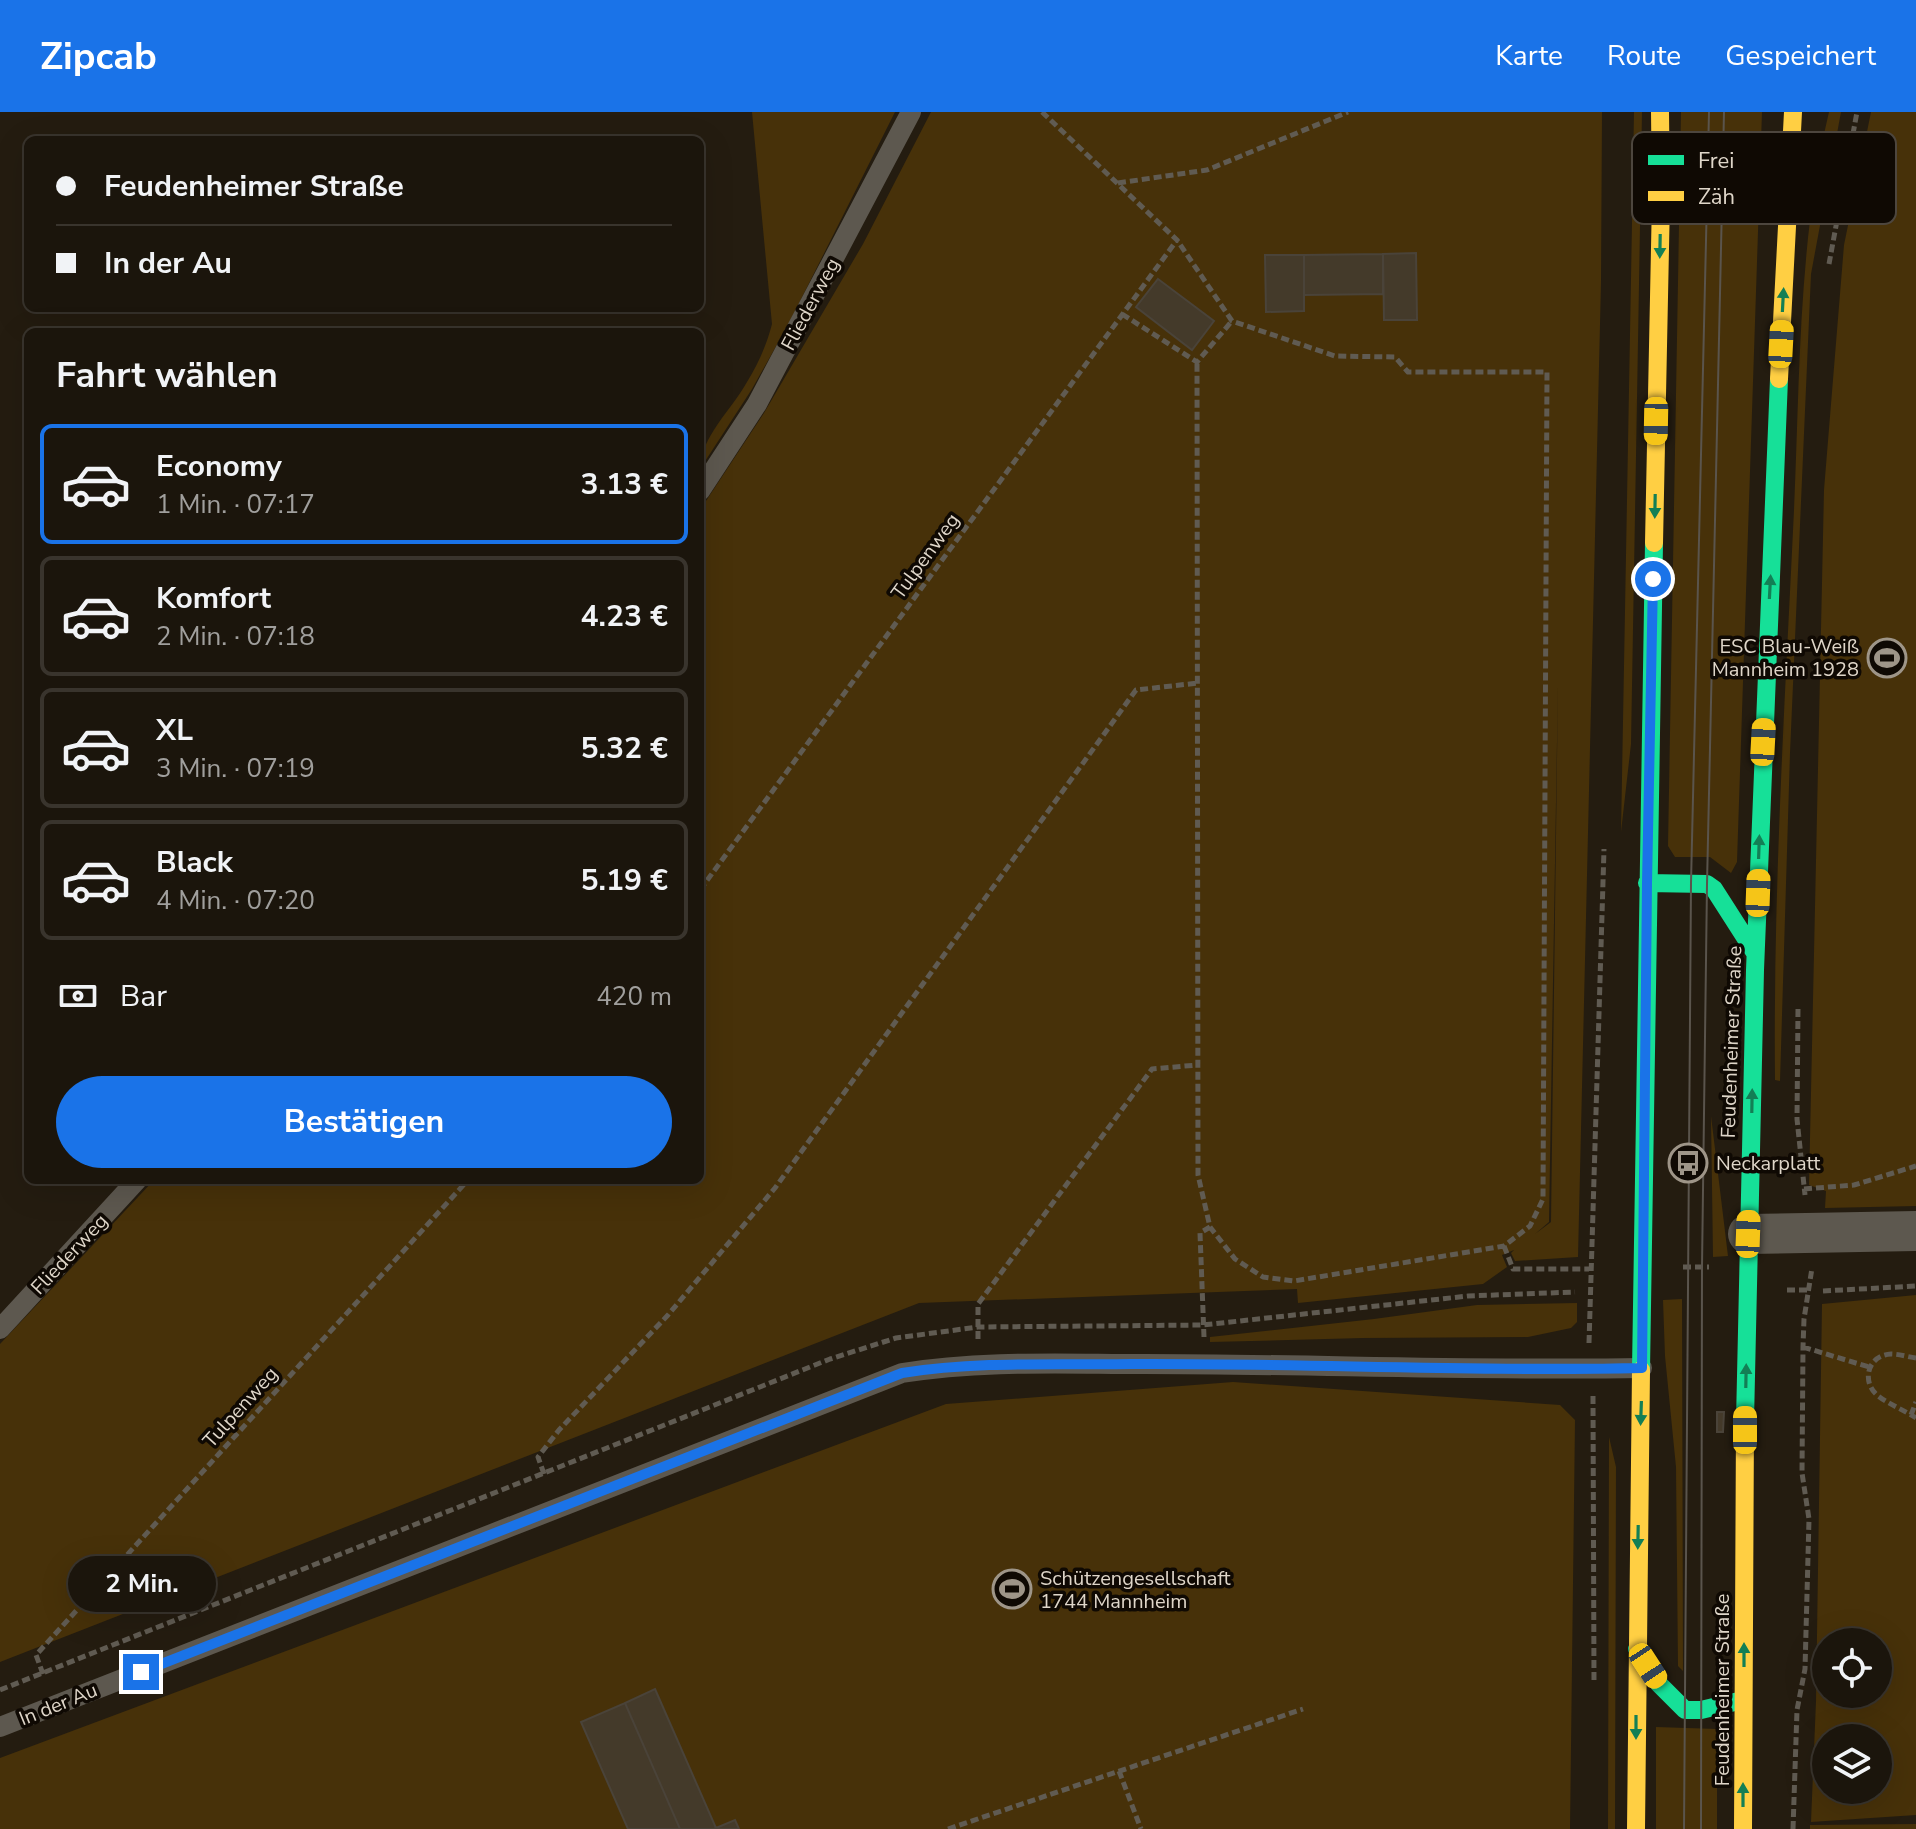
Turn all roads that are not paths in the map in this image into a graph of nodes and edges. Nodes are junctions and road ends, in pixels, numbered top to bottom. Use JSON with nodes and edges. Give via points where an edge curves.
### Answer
{"nodes":[{"id":1,"x":911,"y":112,"type":"edge"},
{"id":2,"x":1660,"y":112,"type":"edge"},
{"id":3,"x":1793,"y":112,"type":"edge"},
{"id":4,"x":1660,"y":132,"type":"edge"},
{"id":5,"x":1792,"y":132,"type":"edge"},
{"id":6,"x":1661,"y":224,"type":"edge"},
{"id":7,"x":1788,"y":224,"type":"edge"},
{"id":8,"x":704,"y":485,"type":"edge"},
{"id":9,"x":1647,"y":883,"type":"junction"},
{"id":10,"x":1755,"y":953,"type":"junction"},
{"id":11,"x":133,"y":1184,"type":"edge"},
{"id":12,"x":1916,"y":1231,"type":"edge"},
{"id":13,"x":1748,"y":1234,"type":"junction"},
{"id":14,"x":0,"y":1329,"type":"edge"},
{"id":15,"x":1642,"y":1368,"type":"junction"},
{"id":16,"x":1637,"y":1649,"type":"junction"},
{"id":17,"x":1743,"y":1700,"type":"junction"},
{"id":18,"x":0,"y":1727,"type":"edge"},
{"id":19,"x":1636,"y":1829,"type":"edge"},
{"id":20,"x":1743,"y":1829,"type":"edge"}],
"edges":[{"from":1,"to":8,"type":"lane","name":"Fliederweg","via":[[757,404]]},
{"from":2,"to":4,"type":"main road","one_way":true},
{"from":5,"to":3,"type":"main road","name":"Feudenheimer Straße","one_way":true},
{"from":6,"to":9,"type":"main road","one_way":true},
{"from":10,"to":7,"type":"main road","name":"Feudenheimer Straße","one_way":true},
{"from":9,"to":10,"type":"main road","via":[[1707,884]]},
{"from":9,"to":15,"type":"main road"},
{"from":13,"to":10,"type":"main road","name":"Feudenheimer Straße","one_way":true},
{"from":11,"to":14,"type":"lane","name":"Fliederweg"},
{"from":12,"to":13,"type":"street"},
{"from":17,"to":13,"type":"main road","name":"Feudenheimer Straße","one_way":true},
{"from":15,"to":16,"type":"main road","one_way":true},
{"from":15,"to":18,"type":"lane","name":"In der Au","via":[[979,1364],[902,1373]]},
{"from":16,"to":17,"type":"main road","via":[[1659,1684],[1685,1710]]},
{"from":16,"to":19,"type":"main road","one_way":true},
{"from":20,"to":17,"type":"main road","name":"Feudenheimer Straße","one_way":true}]}
